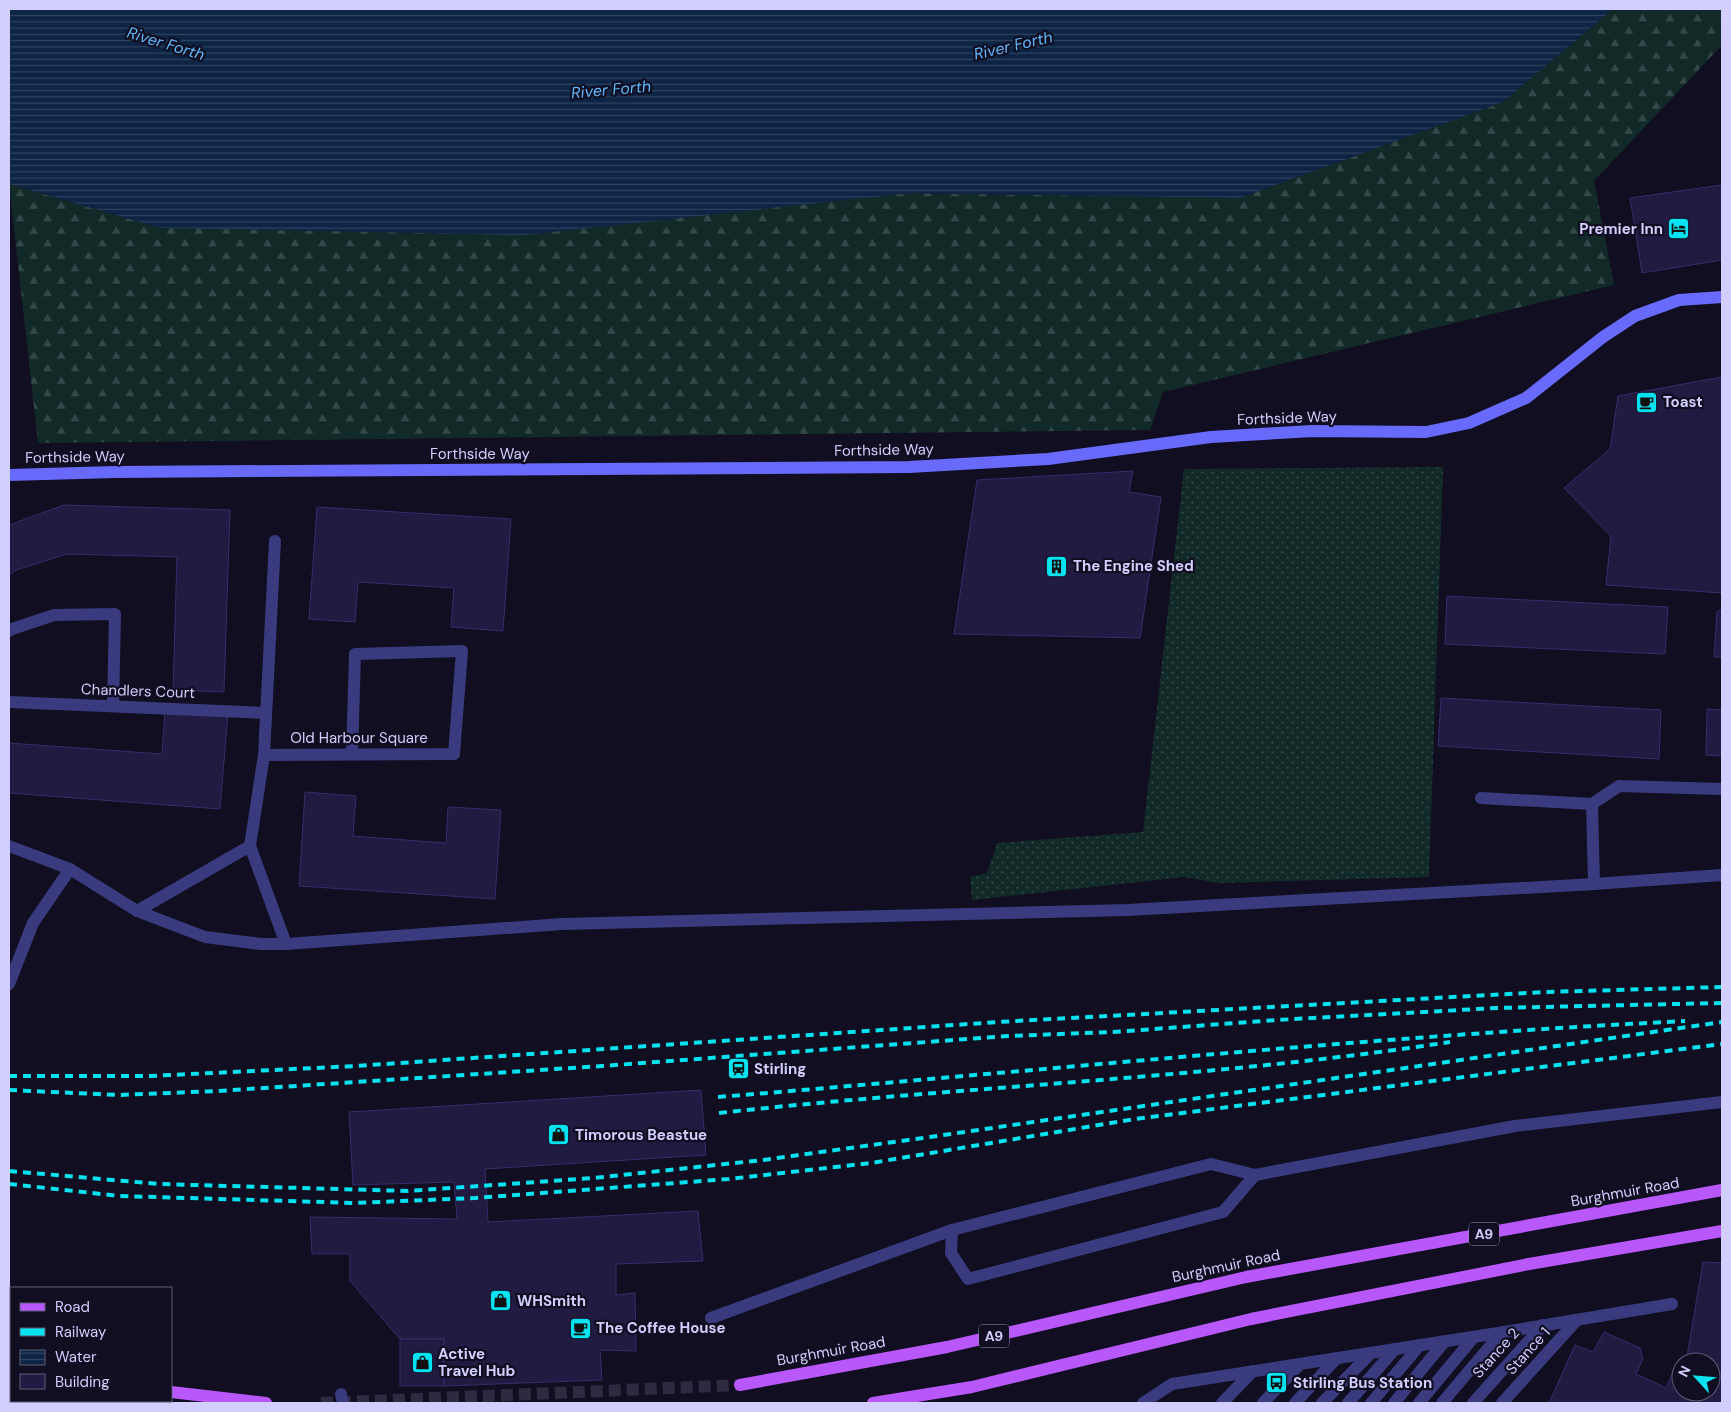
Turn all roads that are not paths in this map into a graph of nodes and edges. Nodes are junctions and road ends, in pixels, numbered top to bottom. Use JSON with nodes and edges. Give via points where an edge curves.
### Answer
{"nodes":[{"id":1,"x":1722,"y":297,"type":"edge"},
{"id":2,"x":9,"y":475,"type":"edge"},
{"id":3,"x":275,"y":542,"type":"dead end"},
{"id":4,"x":9,"y":631,"type":"edge"},
{"id":5,"x":9,"y":702,"type":"edge"},
{"id":6,"x":113,"y":706,"type":"junction"},
{"id":7,"x":266,"y":713,"type":"junction"},
{"id":8,"x":352,"y":754,"type":"junction"},
{"id":9,"x":264,"y":755,"type":"junction"},
{"id":10,"x":1722,"y":789,"type":"edge"},
{"id":11,"x":1481,"y":798,"type":"dead end"},
{"id":12,"x":1592,"y":804,"type":"junction"},
{"id":13,"x":9,"y":846,"type":"edge"},
{"id":14,"x":250,"y":846,"type":"junction"},
{"id":15,"x":70,"y":869,"type":"junction"},
{"id":16,"x":1722,"y":875,"type":"edge"},
{"id":17,"x":1594,"y":884,"type":"junction"},
{"id":18,"x":137,"y":912,"type":"junction"},
{"id":19,"x":286,"y":944,"type":"junction"},
{"id":20,"x":9,"y":984,"type":"edge"},
{"id":21,"x":1722,"y":1102,"type":"edge"},
{"id":22,"x":1255,"y":1175,"type":"junction"},
{"id":23,"x":1722,"y":1190,"type":"edge"},
{"id":24,"x":952,"y":1230,"type":"junction"},
{"id":25,"x":1722,"y":1231,"type":"edge"},
{"id":26,"x":1672,"y":1304,"type":"dead end"},
{"id":27,"x":710,"y":1318,"type":"dead end"},
{"id":28,"x":1577,"y":1320,"type":"junction"},
{"id":29,"x":1543,"y":1326,"type":"junction"},
{"id":30,"x":1501,"y":1332,"type":"junction"},
{"id":31,"x":1474,"y":1337,"type":"junction"},
{"id":32,"x":1446,"y":1341,"type":"junction"},
{"id":33,"x":1420,"y":1345,"type":"junction"},
{"id":34,"x":1394,"y":1350,"type":"junction"},
{"id":35,"x":1371,"y":1353,"type":"junction"},
{"id":36,"x":1337,"y":1358,"type":"junction"},
{"id":37,"x":1300,"y":1364,"type":"junction"},
{"id":38,"x":1253,"y":1371,"type":"junction"},
{"id":39,"x":740,"y":1385,"type":"tunnel mouth"},
{"id":40,"x":172,"y":1392,"type":"edge"},
{"id":41,"x":266,"y":1403,"type":"edge"},
{"id":42,"x":873,"y":1403,"type":"edge"},
{"id":43,"x":1143,"y":1403,"type":"edge"},
{"id":44,"x":1222,"y":1403,"type":"edge"},
{"id":45,"x":1263,"y":1403,"type":"edge"},
{"id":46,"x":1295,"y":1403,"type":"edge"},
{"id":47,"x":1322,"y":1403,"type":"edge"},
{"id":48,"x":1348,"y":1403,"type":"edge"},
{"id":49,"x":1371,"y":1403,"type":"edge"},
{"id":50,"x":1394,"y":1403,"type":"edge"},
{"id":51,"x":1419,"y":1403,"type":"edge"},
{"id":52,"x":1442,"y":1403,"type":"edge"},
{"id":53,"x":1473,"y":1403,"type":"edge"},
{"id":54,"x":1502,"y":1403,"type":"edge"}],
"edges":[{"from":1,"to":2,"type":"street","name":"Forthside Way","via":[[1679,300],[1635,316],[1526,398],[1470,424],[1426,432],[1312,431],[1211,437],[1048,459],[908,467]]},
{"from":3,"to":7,"type":"street"},
{"from":4,"to":6,"type":"street","via":[[54,616],[115,614]]},
{"from":5,"to":6,"type":"street","name":"Chandlers Court"},
{"from":6,"to":7,"type":"street","name":"Chandlers Court"},
{"from":7,"to":9,"type":"street"},
{"from":8,"to":8,"type":"street","name":"Old Harbour Square","via":[[454,754],[462,651],[355,654]]},
{"from":8,"to":9,"type":"street","name":"Old Harbour Square"},
{"from":9,"to":14,"type":"street"},
{"from":10,"to":12,"type":"street","via":[[1619,786]]},
{"from":11,"to":12,"type":"street"},
{"from":12,"to":17,"type":"street"},
{"from":13,"to":15,"type":"street"},
{"from":14,"to":18,"type":"street"},
{"from":14,"to":19,"type":"street"},
{"from":15,"to":18,"type":"street"},
{"from":15,"to":20,"type":"street","via":[[34,923]]},
{"from":16,"to":17,"type":"street"},
{"from":17,"to":19,"type":"street","via":[[1128,910],[562,924]]},
{"from":18,"to":19,"type":"street","via":[[205,937]]},
{"from":21,"to":22,"type":"street","via":[[1515,1126]]},
{"from":22,"to":24,"type":"street","via":[[1211,1164]]},
{"from":22,"to":24,"type":"street","via":[[1223,1212],[968,1279],[951,1253]]},
{"from":23,"to":39,"type":"main road","name":"Burghmuir Road","number":"A9","via":[[1246,1277],[947,1346]]},
{"from":24,"to":27,"type":"street"},
{"from":25,"to":42,"type":"main road","via":[[1529,1264],[1251,1319],[972,1387]]},
{"from":26,"to":28,"type":"street"},
{"from":28,"to":29,"type":"street"},
{"from":28,"to":54,"type":"street","name":"Stance 1"},
{"from":29,"to":30,"type":"street"},
{"from":29,"to":53,"type":"street","name":"Stance 2"},
{"from":30,"to":31,"type":"street"},
{"from":30,"to":52,"type":"street"},
{"from":31,"to":32,"type":"street"},
{"from":31,"to":51,"type":"street"},
{"from":32,"to":33,"type":"street"},
{"from":32,"to":50,"type":"street"},
{"from":33,"to":34,"type":"street"},
{"from":33,"to":49,"type":"street"},
{"from":34,"to":35,"type":"street"},
{"from":34,"to":48,"type":"street"},
{"from":35,"to":36,"type":"street"},
{"from":35,"to":47,"type":"street"},
{"from":36,"to":37,"type":"street"},
{"from":36,"to":46,"type":"street"},
{"from":37,"to":38,"type":"street"},
{"from":37,"to":45,"type":"street"},
{"from":38,"to":43,"type":"street","via":[[1172,1384]]},
{"from":38,"to":44,"type":"street"},
{"from":40,"to":41,"type":"main road"}]}
